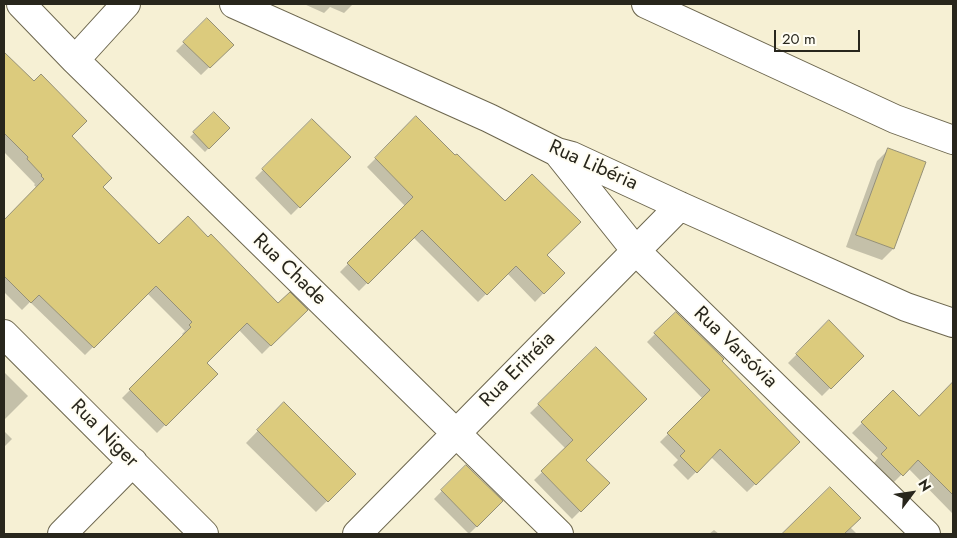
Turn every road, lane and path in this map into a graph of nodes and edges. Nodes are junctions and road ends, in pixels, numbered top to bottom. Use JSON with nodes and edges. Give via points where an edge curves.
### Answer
{"nodes":[{"id":1,"x":21,"y":4,"type":"edge"},
{"id":2,"x":126,"y":4,"type":"edge"},
{"id":3,"x":234,"y":4,"type":"edge"},
{"id":4,"x":646,"y":4,"type":"edge"},
{"id":5,"x":75,"y":60,"type":"junction"},
{"id":6,"x":953,"y":140,"type":"edge"},
{"id":7,"x":557,"y":152,"type":"junction"},
{"id":8,"x":680,"y":206,"type":"junction"},
{"id":9,"x":636,"y":251,"type":"junction"},
{"id":10,"x":953,"y":323,"type":"edge"},
{"id":11,"x":4,"y":334,"type":"edge"},
{"id":12,"x":456,"y":433,"type":"junction"},
{"id":13,"x":133,"y":462,"type":"junction"},
{"id":14,"x":62,"y":534,"type":"edge"},
{"id":15,"x":204,"y":534,"type":"edge"},
{"id":16,"x":357,"y":534,"type":"edge"},
{"id":17,"x":559,"y":534,"type":"edge"},
{"id":18,"x":926,"y":534,"type":"edge"}],
"edges":[{"from":1,"to":5,"type":"street","name":"Rua Chade"},
{"from":2,"to":5,"type":"street"},
{"from":3,"to":7,"type":"street","name":"Rua Libéria","via":[[489,118]]},
{"from":4,"to":6,"type":"street","via":[[895,119]]},
{"from":5,"to":12,"type":"street","name":"Rua Chade"},
{"from":7,"to":8,"type":"street","name":"Rua Libéria"},
{"from":7,"to":9,"type":"street","name":"Rua Varsóvia"},
{"from":8,"to":9,"type":"street","name":"Rua Eritréia"},
{"from":8,"to":10,"type":"street","name":"Rua Libéria","via":[[906,306]]},
{"from":9,"to":12,"type":"street","name":"Rua Eritréia"},
{"from":9,"to":18,"type":"street","name":"Rua Varsóvia"},
{"from":11,"to":13,"type":"street","name":"Rua Niger"},
{"from":12,"to":16,"type":"street","name":"Rua Eritréia"},
{"from":12,"to":17,"type":"street","name":"Rua Chade"},
{"from":13,"to":14,"type":"street"},
{"from":13,"to":15,"type":"street","name":"Rua Niger"}]}
